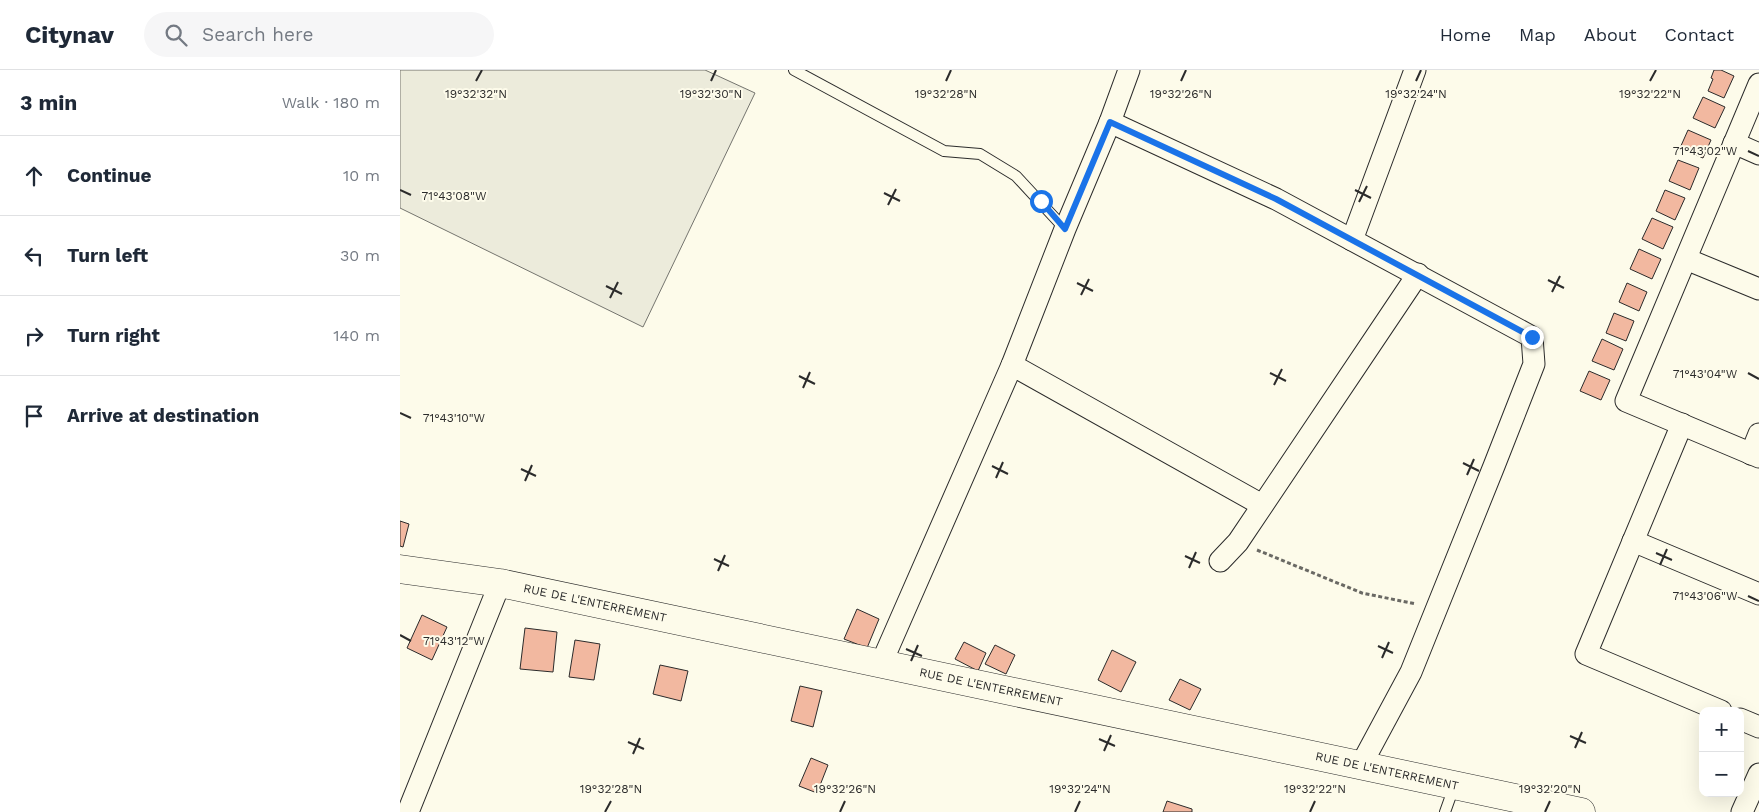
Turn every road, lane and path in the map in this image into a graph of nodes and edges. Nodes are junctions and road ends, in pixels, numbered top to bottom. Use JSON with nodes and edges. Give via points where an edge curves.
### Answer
{"nodes":[{"id":1,"x":794,"y":70,"type":"edge"},
{"id":2,"x":1129,"y":70,"type":"edge"},
{"id":3,"x":1415,"y":70,"type":"edge"},
{"id":4,"x":1759,"y":84,"type":"edge"},
{"id":5,"x":1110,"y":122,"type":"junction"},
{"id":6,"x":1734,"y":144,"type":"junction"},
{"id":7,"x":1759,"y":154,"type":"edge"},
{"id":8,"x":1065,"y":229,"type":"junction"},
{"id":9,"x":1352,"y":240,"type":"junction"},
{"id":10,"x":1686,"y":259,"type":"junction"},
{"id":11,"x":1418,"y":274,"type":"junction"},
{"id":12,"x":1759,"y":289,"type":"edge"},
{"id":13,"x":1012,"y":366,"type":"junction"},
{"id":14,"x":1682,"y":424,"type":"junction"},
{"id":15,"x":1756,"y":448,"type":"edge"},
{"id":16,"x":1262,"y":505,"type":"junction"},
{"id":17,"x":1633,"y":541,"type":"junction"},
{"id":18,"x":1238,"y":542,"type":"junction"},
{"id":19,"x":1220,"y":561,"type":"dead end"},
{"id":20,"x":400,"y":569,"type":"edge"},
{"id":21,"x":500,"y":583,"type":"junction"},
{"id":22,"x":1759,"y":594,"type":"edge"},
{"id":23,"x":1437,"y":608,"type":"junction"},
{"id":24,"x":881,"y":664,"type":"junction"},
{"id":25,"x":1712,"y":707,"type":"edge"},
{"id":26,"x":1744,"y":721,"type":"edge"},
{"id":27,"x":1759,"y":727,"type":"edge"},
{"id":28,"x":1361,"y":765,"type":"junction"},
{"id":29,"x":1759,"y":774,"type":"edge"},
{"id":30,"x":1454,"y":785,"type":"junction"},
{"id":31,"x":408,"y":812,"type":"edge"},
{"id":32,"x":1445,"y":812,"type":"edge"},
{"id":33,"x":1581,"y":812,"type":"edge"},
{"id":34,"x":1742,"y":812,"type":"edge"}],
"edges":[{"from":1,"to":8,"type":"lane","via":[[944,151],[980,154],[1016,176]]},
{"from":2,"to":5,"type":"street"},
{"from":3,"to":9,"type":"street"},
{"from":4,"to":6,"type":"street"},
{"from":5,"to":8,"type":"street"},
{"from":5,"to":9,"type":"street","via":[[1276,199]]},
{"from":6,"to":7,"type":"street"},
{"from":6,"to":10,"type":"street"},
{"from":8,"to":13,"type":"street"},
{"from":9,"to":11,"type":"street"},
{"from":10,"to":12,"type":"street"},
{"from":10,"to":14,"type":"street","via":[[1626,401]]},
{"from":11,"to":16,"type":"street"},
{"from":11,"to":23,"type":"street","via":[[1532,337],[1534,364]]},
{"from":13,"to":16,"type":"street"},
{"from":13,"to":24,"type":"street"},
{"from":14,"to":15,"type":"street"},
{"from":14,"to":17,"type":"street"},
{"from":16,"to":18,"type":"street"},
{"from":17,"to":22,"type":"street"},
{"from":17,"to":25,"type":"street","via":[[1586,654]]},
{"from":18,"to":19,"type":"street"},
{"from":18,"to":23,"type":"path","via":[[1362,593]]},
{"from":20,"to":21,"type":"street","name":"RUE DE L'ENTERREMENT"},
{"from":21,"to":24,"type":"street","name":"RUE DE L'ENTERREMENT"},
{"from":21,"to":31,"type":"street"},
{"from":23,"to":28,"type":"street","via":[[1411,672]]},
{"from":24,"to":28,"type":"street","name":"RUE DE L'ENTERREMENT"},
{"from":26,"to":27,"type":"street"},
{"from":28,"to":30,"type":"street","name":"RUE DE L'ENTERREMENT"},
{"from":29,"to":34,"type":"street"},
{"from":30,"to":32,"type":"lane"},
{"from":30,"to":33,"type":"street","name":"RUE DE L'ENTERREMENT"}]}
